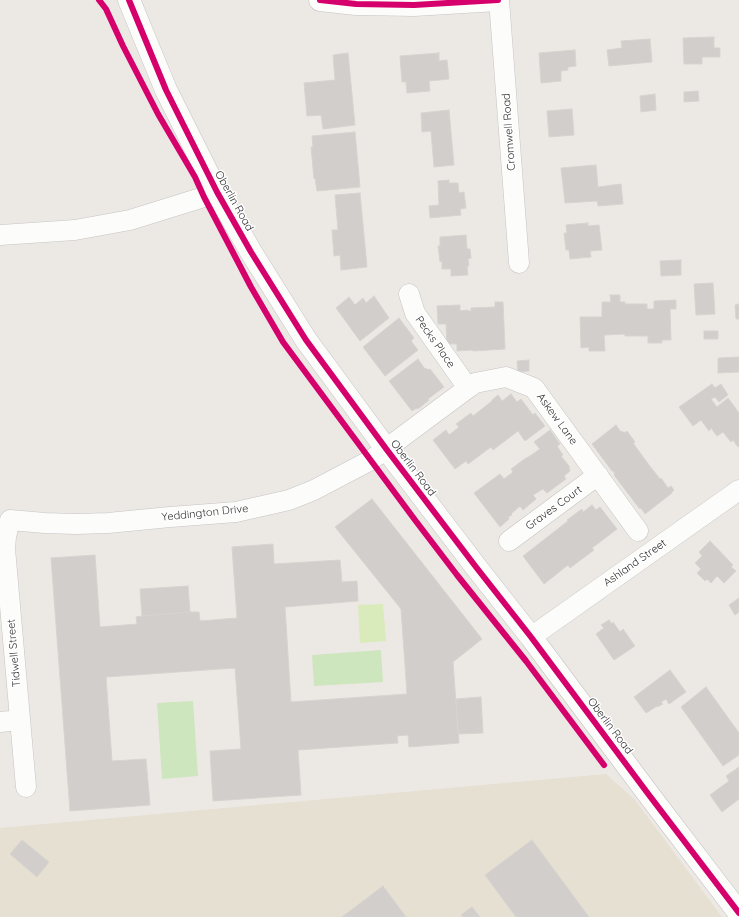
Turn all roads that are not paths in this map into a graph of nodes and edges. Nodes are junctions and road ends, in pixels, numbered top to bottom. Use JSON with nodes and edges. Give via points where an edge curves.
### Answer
{"nodes":[{"id":1,"x":129,"y":0,"type":"edge"},
{"id":2,"x":320,"y":0,"type":"edge"},
{"id":3,"x":498,"y":0,"type":"edge"},
{"id":4,"x":217,"y":192,"type":"junction"},
{"id":5,"x":0,"y":235,"type":"edge"},
{"id":6,"x":519,"y":263,"type":"dead end"},
{"id":7,"x":409,"y":294,"type":"dead end"},
{"id":8,"x":468,"y":388,"type":"junction"},
{"id":9,"x":387,"y":450,"type":"junction"},
{"id":10,"x":598,"y":475,"type":"junction"},
{"id":11,"x":739,"y":490,"type":"edge"},
{"id":12,"x":10,"y":520,"type":"joint"},
{"id":13,"x":638,"y":531,"type":"dead end"},
{"id":14,"x":509,"y":541,"type":"dead end"},
{"id":15,"x":531,"y":637,"type":"junction"},
{"id":16,"x":20,"y":720,"type":"junction"},
{"id":17,"x":0,"y":722,"type":"edge"},
{"id":18,"x":26,"y":787,"type":"dead end"},
{"id":19,"x":739,"y":913,"type":"edge"}],
"edges":[{"from":1,"to":4,"type":"main road","name":"Oberlin Road","via":[[166,90]]},
{"from":2,"to":3,"type":"main road","via":[[356,4],[414,5]]},
{"from":3,"to":6,"type":"street","name":"Cromwell Road"},
{"from":4,"to":5,"type":"street","via":[[130,220],[75,230]]},
{"from":4,"to":9,"type":"main road","name":"Oberlin Road","via":[[306,340]]},
{"from":7,"to":8,"type":"street","name":"Pecks Place","via":[[415,313]]},
{"from":8,"to":9,"type":"street","name":"Askew Lane"},
{"from":8,"to":10,"type":"street","name":"Askew Lane","via":[[475,383],[506,377],[534,388]]},
{"from":9,"to":12,"type":"street","name":"Yeddington Drive","via":[[314,490],[289,500],[236,512],[108,523]]},
{"from":9,"to":15,"type":"main road","name":"Oberlin Road"},
{"from":10,"to":13,"type":"street","name":"Askew Lane"},
{"from":10,"to":14,"type":"street","name":"Graves Court"},
{"from":11,"to":15,"type":"street","name":"Ashland Street"},
{"from":12,"to":16,"type":"street","name":"Tidwell Street","via":[[5,549]]},
{"from":15,"to":19,"type":"main road","name":"Oberlin Road"},
{"from":16,"to":17,"type":"street"},
{"from":16,"to":18,"type":"street","name":"Tidwell Street"}]}
